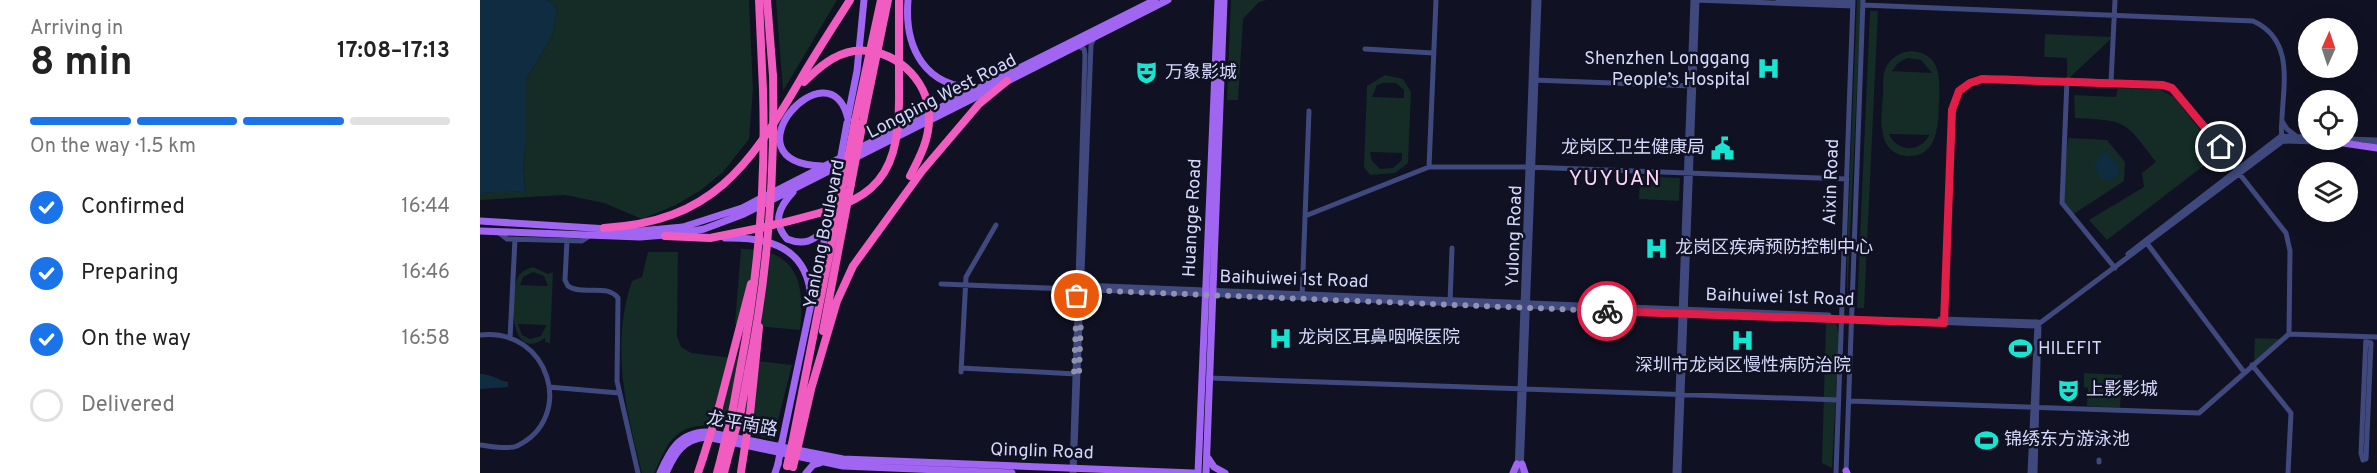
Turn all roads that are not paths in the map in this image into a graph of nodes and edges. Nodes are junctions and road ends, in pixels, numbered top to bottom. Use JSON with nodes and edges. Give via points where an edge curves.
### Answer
{"nodes":[{"id":1,"x":759,"y":0,"type":"edge"},
{"id":2,"x":767,"y":0,"type":"edge"},
{"id":3,"x":850,"y":0,"type":"edge"},
{"id":4,"x":864,"y":0,"type":"edge"},
{"id":5,"x":881,"y":0,"type":"edge"},
{"id":6,"x":888,"y":0,"type":"edge"},
{"id":7,"x":899,"y":0,"type":"edge"},
{"id":8,"x":908,"y":0,"type":"edge"},
{"id":9,"x":1155,"y":0,"type":"edge"},
{"id":10,"x":1168,"y":0,"type":"edge"},
{"id":11,"x":1210,"y":0,"type":"edge"},
{"id":12,"x":1218,"y":0,"type":"edge"},
{"id":13,"x":1224,"y":0,"type":"edge"},
{"id":14,"x":1436,"y":0,"type":"edge"},
{"id":15,"x":1534,"y":0,"type":"edge"},
{"id":16,"x":1539,"y":0,"type":"edge"},
{"id":17,"x":1695,"y":0,"type":"edge"},
{"id":18,"x":1778,"y":0,"type":"edge"},
{"id":19,"x":2115,"y":0,"type":"edge"},
{"id":20,"x":1853,"y":3,"type":"edge"},
{"id":21,"x":1863,"y":3,"type":"edge"},
{"id":22,"x":1218,"y":14,"type":"junction"},
{"id":23,"x":2114,"y":16,"type":"junction"},
{"id":24,"x":1094,"y":38,"type":"junction"},
{"id":25,"x":1078,"y":46,"type":"junction"},
{"id":26,"x":1365,"y":49,"type":"dead end"},
{"id":27,"x":1433,"y":53,"type":"junction"},
{"id":28,"x":1534,"y":80,"type":"junction"},
{"id":29,"x":2067,"y":80,"type":"junction"},
{"id":30,"x":802,"y":81,"type":"junction"},
{"id":31,"x":1007,"y":81,"type":"junction"},
{"id":32,"x":2111,"y":82,"type":"junction"},
{"id":33,"x":1692,"y":86,"type":"junction"},
{"id":34,"x":983,"y":87,"type":"junction"},
{"id":35,"x":1309,"y":111,"type":"dead end"},
{"id":36,"x":854,"y":120,"type":"junction"},
{"id":37,"x":2282,"y":120,"type":"junction"},
{"id":38,"x":2298,"y":136,"type":"edge"},
{"id":39,"x":2298,"y":137,"type":"edge"},
{"id":40,"x":2282,"y":138,"type":"junction"},
{"id":41,"x":2298,"y":139,"type":"edge"},
{"id":42,"x":2358,"y":139,"type":"edge"},
{"id":43,"x":2358,"y":141,"type":"edge"},
{"id":44,"x":2298,"y":142,"type":"edge"},
{"id":45,"x":2377,"y":142,"type":"edge"},
{"id":46,"x":2270,"y":150,"type":"junction"},
{"id":47,"x":825,"y":166,"type":"junction"},
{"id":48,"x":1429,"y":166,"type":"junction"},
{"id":49,"x":1530,"y":167,"type":"junction"},
{"id":50,"x":2239,"y":171,"type":"junction"},
{"id":51,"x":1688,"y":173,"type":"junction"},
{"id":52,"x":1847,"y":180,"type":"junction"},
{"id":53,"x":797,"y":187,"type":"junction"},
{"id":54,"x":838,"y":192,"type":"junction"},
{"id":55,"x":891,"y":209,"type":"junction"},
{"id":56,"x":1305,"y":216,"type":"junction"},
{"id":57,"x":829,"y":219,"type":"junction"},
{"id":58,"x":480,"y":221,"type":"edge"},
{"id":59,"x":996,"y":225,"type":"dead end"},
{"id":60,"x":604,"y":228,"type":"junction"},
{"id":61,"x":480,"y":231,"type":"edge"},
{"id":62,"x":591,"y":231,"type":"junction"},
{"id":63,"x":498,"y":232,"type":"junction"},
{"id":64,"x":665,"y":236,"type":"junction"},
{"id":65,"x":710,"y":238,"type":"junction"},
{"id":66,"x":515,"y":239,"type":"junction"},
{"id":67,"x":567,"y":240,"type":"junction"},
{"id":68,"x":2146,"y":242,"type":"junction"},
{"id":69,"x":1452,"y":248,"type":"dead end"},
{"id":70,"x":756,"y":260,"type":"junction"},
{"id":71,"x":2114,"y":266,"type":"junction"},
{"id":72,"x":941,"y":284,"type":"dead end"},
{"id":73,"x":965,"y":285,"type":"junction"},
{"id":74,"x":1081,"y":288,"type":"junction"},
{"id":75,"x":1209,"y":294,"type":"junction"},
{"id":76,"x":1302,"y":297,"type":"junction"},
{"id":77,"x":1450,"y":303,"type":"junction"},
{"id":78,"x":1525,"y":306,"type":"junction"},
{"id":79,"x":1683,"y":312,"type":"junction"},
{"id":80,"x":811,"y":313,"type":"junction"},
{"id":81,"x":1842,"y":318,"type":"junction"},
{"id":82,"x":1852,"y":318,"type":"junction"},
{"id":83,"x":1944,"y":321,"type":"junction"},
{"id":84,"x":2038,"y":324,"type":"junction"},
{"id":85,"x":2289,"y":334,"type":"junction"},
{"id":86,"x":480,"y":335,"type":"edge"},
{"id":87,"x":510,"y":338,"type":"junction"},
{"id":88,"x":2377,"y":338,"type":"edge"},
{"id":89,"x":2366,"y":340,"type":"junction"},
{"id":90,"x":2252,"y":365,"type":"junction"},
{"id":91,"x":748,"y":372,"type":"junction"},
{"id":92,"x":2244,"y":372,"type":"junction"},
{"id":93,"x":1077,"y":374,"type":"junction"},
{"id":94,"x":1209,"y":378,"type":"junction"},
{"id":95,"x":549,"y":387,"type":"junction"},
{"id":96,"x":811,"y":389,"type":"junction"},
{"id":97,"x":1522,"y":389,"type":"junction"},
{"id":98,"x":619,"y":393,"type":"junction"},
{"id":99,"x":1680,"y":394,"type":"junction"},
{"id":100,"x":1839,"y":400,"type":"junction"},
{"id":101,"x":1849,"y":401,"type":"junction"},
{"id":102,"x":2035,"y":407,"type":"junction"},
{"id":103,"x":480,"y":445,"type":"edge"},
{"id":104,"x":799,"y":450,"type":"junction"},
{"id":105,"x":1203,"y":452,"type":"junction"},
{"id":106,"x":724,"y":460,"type":"junction"},
{"id":107,"x":2364,"y":460,"type":"dead end"},
{"id":108,"x":822,"y":463,"type":"junction"},
{"id":109,"x":1519,"y":464,"type":"joint"},
{"id":110,"x":863,"y":468,"type":"junction"},
{"id":111,"x":889,"y":469,"type":"edge"},
{"id":112,"x":789,"y":470,"type":"edge"},
{"id":113,"x":916,"y":470,"type":"junction"},
{"id":114,"x":1073,"y":471,"type":"edge"},
{"id":115,"x":741,"y":472,"type":"edge"},
{"id":116,"x":960,"y":472,"type":"edge"},
{"id":117,"x":1176,"y":472,"type":"edge"},
{"id":118,"x":1847,"y":472,"type":"edge"},
{"id":119,"x":638,"y":473,"type":"edge"},
{"id":120,"x":660,"y":473,"type":"edge"},
{"id":121,"x":666,"y":473,"type":"edge"},
{"id":122,"x":698,"y":473,"type":"edge"},
{"id":123,"x":717,"y":473,"type":"edge"},
{"id":124,"x":724,"y":473,"type":"edge"},
{"id":125,"x":775,"y":473,"type":"edge"},
{"id":126,"x":806,"y":473,"type":"edge"},
{"id":127,"x":876,"y":473,"type":"edge"},
{"id":128,"x":905,"y":473,"type":"edge"},
{"id":129,"x":1011,"y":473,"type":"edge"},
{"id":130,"x":1193,"y":473,"type":"edge"},
{"id":131,"x":1198,"y":473,"type":"edge"},
{"id":132,"x":1206,"y":473,"type":"edge"},
{"id":133,"x":1225,"y":473,"type":"edge"},
{"id":134,"x":1519,"y":473,"type":"edge"},
{"id":135,"x":1677,"y":473,"type":"edge"},
{"id":136,"x":1836,"y":473,"type":"edge"},
{"id":137,"x":2033,"y":473,"type":"edge"},
{"id":138,"x":2288,"y":473,"type":"edge"}],
"edges":[{"from":1,"to":70,"type":"highway","bridge":true,"via":[[762,184]]},
{"from":2,"to":91,"type":"highway","bridge":true,"via":[[773,76],[772,161],[759,320]]},
{"from":3,"to":30,"type":"highway"},
{"from":4,"to":36,"type":"main road"},
{"from":5,"to":36,"type":"highway","name":"Yanlong Boulevard"},
{"from":6,"to":36,"type":"highway","name":"Yanlong Boulevard"},
{"from":7,"to":65,"type":"highway","bridge":true,"via":[[895,148],[876,182],[841,207]]},
{"from":8,"to":34,"type":"main road","via":[[912,41],[927,70],[950,83]]},
{"from":9,"to":34,"type":"main road","name":"Longping West Road"},
{"from":10,"to":24,"type":"main road","name":"Longping West Road"},
{"from":11,"to":22,"type":"main road"},
{"from":12,"to":22,"type":"main road","name":"Huangge Road"},
{"from":13,"to":75,"type":"main road","name":"Huangge Road"},
{"from":14,"to":27,"type":"street"},
{"from":15,"to":28,"type":"street","name":"Yulong Road"},
{"from":16,"to":28,"type":"street","name":"Yulong Road"},
{"from":17,"to":20,"type":"street"},
{"from":17,"to":33,"type":"street"},
{"from":18,"to":20,"type":"street"},
{"from":19,"to":23,"type":"street"},
{"from":20,"to":52,"type":"street","name":"Aixin Road"},
{"from":21,"to":23,"type":"street"},
{"from":21,"to":82,"type":"street","name":"Aixin Road"},
{"from":22,"to":75,"type":"main road","name":"Huangge Road"},
{"from":23,"to":32,"type":"street"},
{"from":23,"to":37,"type":"street","via":[[2242,19],[2261,25],[2277,40],[2284,58]]},
{"from":24,"to":25,"type":"main road","name":"Longping West Road"},
{"from":24,"to":74,"type":"street"},
{"from":25,"to":31,"type":"main road","name":"Longping West Road"},
{"from":25,"to":74,"type":"street","via":[[1085,55]]},
{"from":26,"to":27,"type":"street"},
{"from":27,"to":48,"type":"street"},
{"from":28,"to":33,"type":"street"},
{"from":28,"to":49,"type":"street","name":"Yulong Road"},
{"from":29,"to":32,"type":"street"},
{"from":29,"to":71,"type":"street","via":[[2062,203]]},
{"from":29,"to":83,"type":"street","via":[[1982,79],[1970,83],[1955,97]]},
{"from":30,"to":55,"type":"highway","bridge":true,"via":[[831,60],[855,51],[885,55],[905,67],[924,93],[930,118],[926,141]]},
{"from":30,"to":60,"type":"highway","via":[[750,159],[709,196],[657,220]]},
{"from":31,"to":53,"type":"main road","name":"Longping West Road"},
{"from":31,"to":55,"type":"highway","via":[[970,114]]},
{"from":32,"to":50,"type":"street","via":[[2172,88]]},
{"from":33,"to":51,"type":"street"},
{"from":34,"to":47,"type":"main road","name":"Longping West Road"},
{"from":35,"to":56,"type":"street"},
{"from":36,"to":47,"type":"main road","via":[[841,100],[816,93],[801,100],[783,124],[780,141],[788,157]]},
{"from":36,"to":54,"type":"highway","name":"Yanlong Boulevard","bridge":true},
{"from":36,"to":96,"type":"highway","name":"Yanlong Boulevard","bridge":true,"via":[[851,184]]},
{"from":37,"to":38,"type":"street","via":[[2290,133]]},
{"from":37,"to":40,"type":"street"},
{"from":39,"to":40,"type":"street"},
{"from":40,"to":41,"type":"street"},
{"from":40,"to":46,"type":"street"},
{"from":40,"to":50,"type":"street"},
{"from":42,"to":45,"type":"street"},
{"from":43,"to":45,"type":"main road"},
{"from":44,"to":46,"type":"street"},
{"from":46,"to":50,"type":"street"},
{"from":47,"to":60,"type":"main road","name":"Longping West Road","via":[[742,208],[698,224],[656,231]]},
{"from":48,"to":49,"type":"street"},
{"from":48,"to":56,"type":"street"},
{"from":49,"to":51,"type":"street"},
{"from":49,"to":78,"type":"street","name":"Yulong Road"},
{"from":50,"to":68,"type":"street"},
{"from":50,"to":85,"type":"street","via":[[2290,241]]},
{"from":51,"to":52,"type":"street"},
{"from":51,"to":79,"type":"street"},
{"from":52,"to":81,"type":"street","name":"Aixin Road"},
{"from":53,"to":57,"type":"main road","via":[[779,212],[780,228],[788,239],[800,243],[812,240]]},
{"from":53,"to":64,"type":"main road","name":"Longping West Road","via":[[719,224]]},
{"from":54,"to":57,"type":"main road"},
{"from":54,"to":104,"type":"highway","name":"Yanlong Boulevard"},
{"from":55,"to":96,"type":"highway","via":[[840,292]]},
{"from":56,"to":76,"type":"street"},
{"from":57,"to":80,"type":"main road"},
{"from":58,"to":62,"type":"main road","name":"Longping West Road"},
{"from":59,"to":73,"type":"street","via":[[969,269]]},
{"from":60,"to":62,"type":"main road","name":"Longping West Road"},
{"from":61,"to":63,"type":"main road","name":"Longping West Road"},
{"from":62,"to":63,"type":"main road","name":"Longping West Road"},
{"from":62,"to":64,"type":"main road","name":"Longping West Road"},
{"from":62,"to":67,"type":"street","via":[[582,241]]},
{"from":63,"to":66,"type":"street"},
{"from":64,"to":65,"type":"highway"},
{"from":65,"to":80,"type":"main road","via":[[759,239],[789,252],[806,276]]},
{"from":66,"to":67,"type":"street"},
{"from":66,"to":87,"type":"street"},
{"from":67,"to":98,"type":"street","via":[[567,286],[609,291],[618,298]]},
{"from":68,"to":71,"type":"street"},
{"from":68,"to":92,"type":"street"},
{"from":69,"to":77,"type":"street"},
{"from":70,"to":91,"type":"highway","bridge":true},
{"from":70,"to":122,"type":"highway","bridge":true,"via":[[730,370]]},
{"from":71,"to":84,"type":"street"},
{"from":72,"to":73,"type":"street","name":"Baihuiwei 1st Road"},
{"from":73,"to":74,"type":"street","name":"Baihuiwei 1st Road"},
{"from":73,"to":93,"type":"street","via":[[961,370]]},
{"from":74,"to":75,"type":"street","name":"Baihuiwei 1st Road"},
{"from":74,"to":93,"type":"street"},
{"from":75,"to":76,"type":"street","name":"Baihuiwei 1st Road"},
{"from":75,"to":94,"type":"main road","name":"Huangge Road"},
{"from":75,"to":105,"type":"main road","name":"Huangge Road"},
{"from":76,"to":77,"type":"street","name":"Baihuiwei 1st Road"},
{"from":77,"to":78,"type":"street","name":"Baihuiwei 1st Road"},
{"from":78,"to":79,"type":"street","name":"Baihuiwei 1st Road"},
{"from":78,"to":97,"type":"street","name":"Yulong Road"},
{"from":79,"to":81,"type":"street","name":"Baihuiwei 1st Road"},
{"from":79,"to":99,"type":"street"},
{"from":80,"to":125,"type":"main road","bridge":true},
{"from":81,"to":82,"type":"street","name":"Baihuiwei 1st Road"},
{"from":81,"to":100,"type":"street","name":"Aixin Road"},
{"from":82,"to":83,"type":"street","name":"Baihuiwei 1st Road"},
{"from":82,"to":101,"type":"street","name":"Aixin Road"},
{"from":83,"to":84,"type":"street","name":"Baihuiwei 1st Road"},
{"from":84,"to":102,"type":"street"},
{"from":85,"to":89,"type":"street"},
{"from":85,"to":90,"type":"street"},
{"from":86,"to":87,"type":"street"},
{"from":87,"to":95,"type":"street","via":[[534,353],[545,370]]},
{"from":88,"to":89,"type":"street"},
{"from":89,"to":107,"type":"street","via":[[2361,453]]},
{"from":90,"to":92,"type":"street"},
{"from":90,"to":138,"type":"street","via":[[2291,413]]},
{"from":91,"to":106,"type":"highway","bridge":true},
{"from":91,"to":115,"type":"highway","bridge":true,"via":[[750,414]]},
{"from":92,"to":102,"type":"street","via":[[2199,413]]},
{"from":93,"to":114,"type":"street"},
{"from":94,"to":97,"type":"street"},
{"from":94,"to":105,"type":"main road","name":"Huangge Road"},
{"from":95,"to":98,"type":"street"},
{"from":95,"to":103,"type":"street","via":[[547,409],[539,426],[526,439],[515,447]]},
{"from":96,"to":104,"type":"highway","name":"Yanlong Boulevard"},
{"from":97,"to":99,"type":"street"},
{"from":97,"to":109,"type":"street","name":"Yulong Road"},
{"from":98,"to":119,"type":"street"},
{"from":99,"to":100,"type":"street"},
{"from":99,"to":135,"type":"street"},
{"from":100,"to":136,"type":"street","name":"Aixin Road"},
{"from":101,"to":102,"type":"street"},
{"from":101,"to":118,"type":"street","name":"Aixin Road"},
{"from":102,"to":137,"type":"street"},
{"from":104,"to":108,"type":"main road"},
{"from":104,"to":111,"type":"main road"},
{"from":104,"to":112,"type":"highway","name":"Yanlong Boulevard","bridge":true},
{"from":104,"to":120,"type":"main road","name":"龙平南路","via":[[698,432],[674,445]]},
{"from":104,"to":121,"type":"main road","name":"龙平南路","via":[[699,438],[678,449]]},
{"from":105,"to":117,"type":"main road","via":[[1192,467]]},
{"from":105,"to":131,"type":"main road","name":"Huangge Road"},
{"from":105,"to":132,"type":"main road","name":"Huangge Road"},
{"from":105,"to":133,"type":"main road","via":[[1214,467]]},
{"from":106,"to":123,"type":"highway"},
{"from":106,"to":124,"type":"highway"},
{"from":108,"to":110,"type":"main road"},
{"from":108,"to":126,"type":"main road","via":[[813,465]]},
{"from":109,"to":134,"type":"main road"},
{"from":110,"to":111,"type":"main road"},
{"from":110,"to":127,"type":"main road"},
{"from":111,"to":113,"type":"main road","name":"Qinglin Road"},
{"from":111,"to":114,"type":"main road","name":"Qinglin Road"},
{"from":113,"to":116,"type":"main road","name":"Qinglin Road"},
{"from":113,"to":128,"type":"main road"},
{"from":114,"to":117,"type":"main road","name":"Qinglin Road"},
{"from":116,"to":129,"type":"main road","name":"Qinglin Road"},
{"from":117,"to":130,"type":"main road","name":"Qinglin Road"}]}
